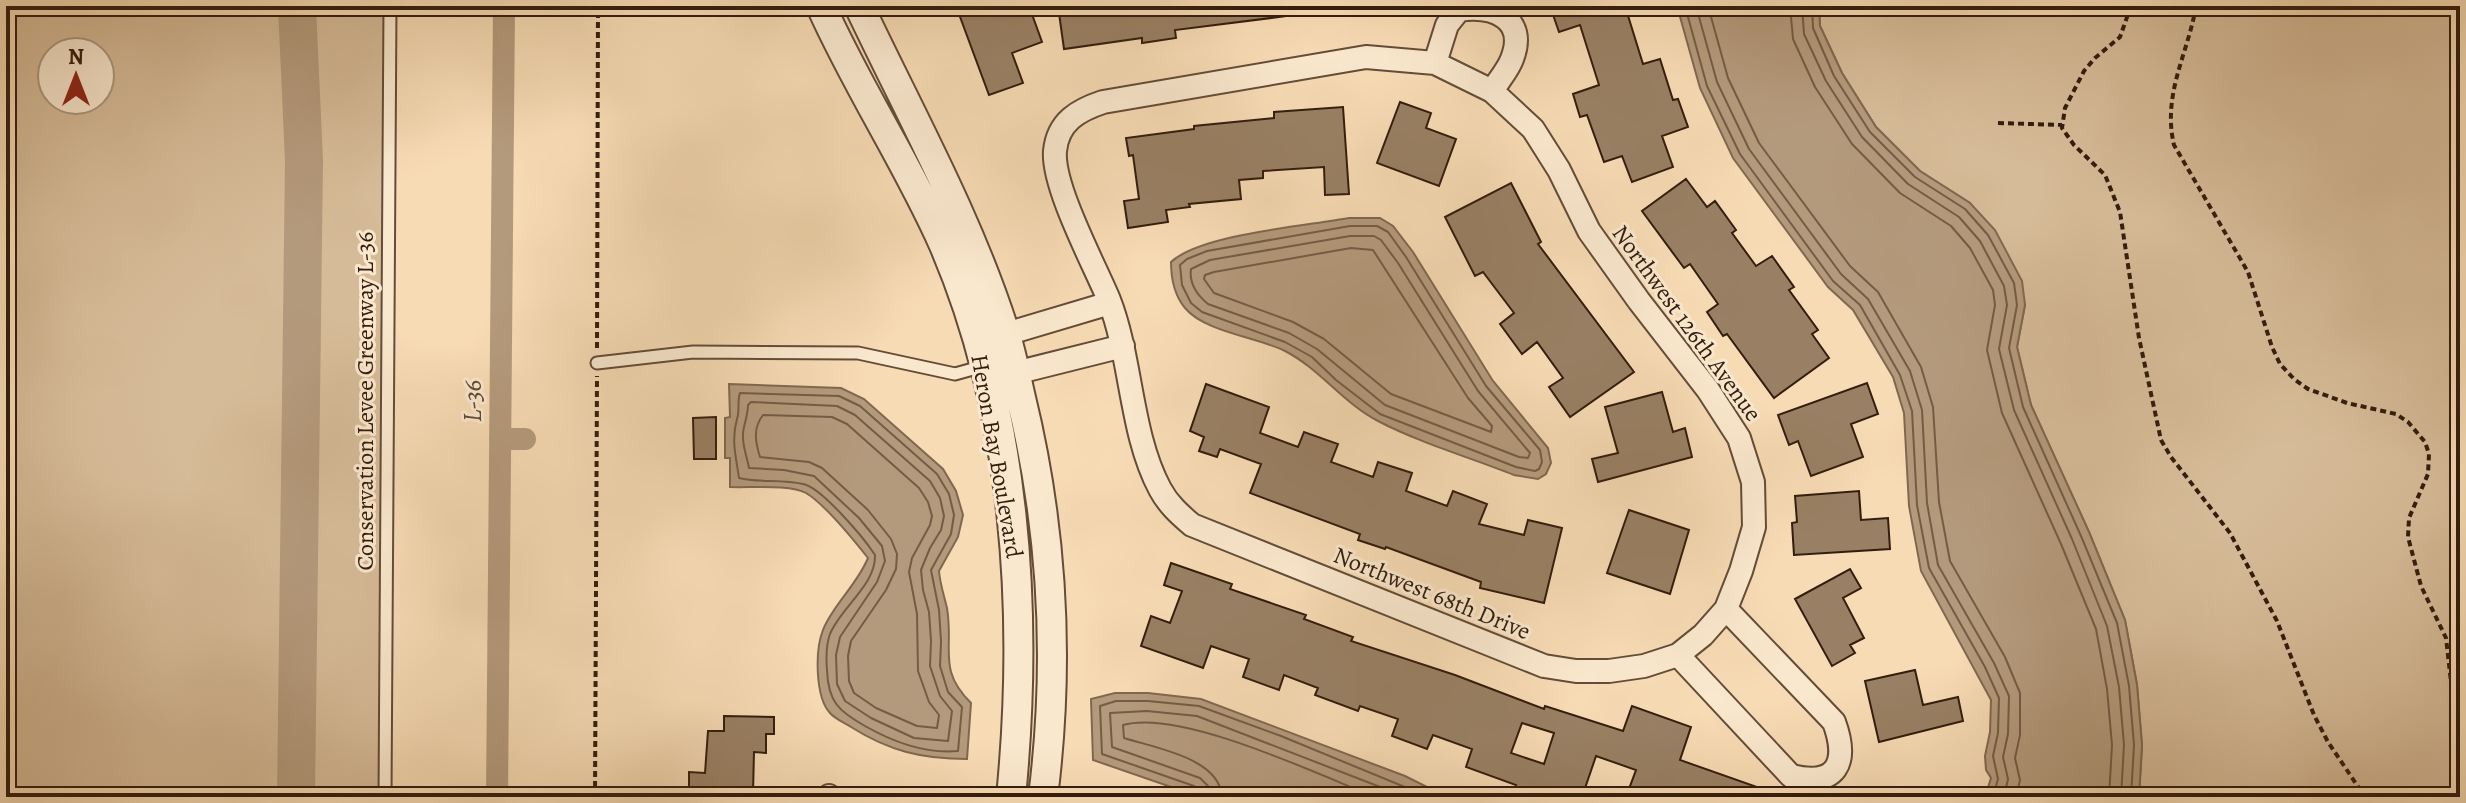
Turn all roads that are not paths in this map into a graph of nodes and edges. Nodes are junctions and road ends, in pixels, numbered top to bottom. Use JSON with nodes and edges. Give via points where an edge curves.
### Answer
{"nodes":[{"id":1,"x":390,"y":6,"type":"edge"},
{"id":2,"x":821,"y":6,"type":"edge"},
{"id":3,"x":859,"y":6,"type":"edge"},
{"id":4,"x":1435,"y":63,"type":"junction"},
{"id":5,"x":1492,"y":91,"type":"junction"},
{"id":6,"x":1110,"y":303,"type":"junction"},
{"id":7,"x":1006,"y":334,"type":"junction"},
{"id":8,"x":1123,"y":346,"type":"junction"},
{"id":9,"x":983,"y":356,"type":"junction"},
{"id":10,"x":597,"y":363,"type":"road end"},
{"id":11,"x":1015,"y":373,"type":"junction"},
{"id":12,"x":1726,"y":609,"type":"junction"},
{"id":13,"x":1703,"y":635,"type":"joint"},
{"id":14,"x":1678,"y":655,"type":"junction"},
{"id":15,"x":385,"y":797,"type":"edge"},
{"id":16,"x":1011,"y":797,"type":"edge"},
{"id":17,"x":1043,"y":797,"type":"edge"}],
"edges":[{"from":1,"to":15,"type":"lane","name":"Conservation Levee Greenway L-36"},
{"from":2,"to":9,"type":"street","name":"Heron Bay Boulevard","via":[[943,244]]},
{"from":3,"to":7,"type":"street","name":"Heron Bay Boulevard","via":[[960,217]]},
{"from":4,"to":5,"type":"street","name":"Northwest 126th Avenue"},
{"from":4,"to":5,"type":"street","via":[[1447,25],[1459,10],[1495,10],[1512,24],[1516,42],[1512,61]]},
{"from":4,"to":6,"type":"street","via":[[1366,57],[1328,61],[1078,111],[1055,150],[1060,185]]},
{"from":5,"to":12,"type":"street","name":"Northwest 126th Avenue","via":[[1533,129],[1589,231],[1739,438],[1753,482],[1754,527]]},
{"from":6,"to":7,"type":"street"},
{"from":6,"to":8,"type":"street"},
{"from":7,"to":9,"type":"street"},
{"from":7,"to":11,"type":"street","name":"Heron Bay Boulevard"},
{"from":8,"to":11,"type":"street"},
{"from":8,"to":14,"type":"street","name":"Northwest 68th Drive","via":[[1140,431],[1159,487],[1192,525],[1544,666],[1609,671]]},
{"from":9,"to":10,"type":"lane","via":[[973,369],[955,374],[858,353],[693,352]]},
{"from":9,"to":11,"type":"street"},
{"from":9,"to":16,"type":"street","name":"Heron Bay Boulevard","via":[[1014,535],[1019,624]]},
{"from":11,"to":17,"type":"street","name":"Heron Bay Boulevard","via":[[1047,537],[1052,729]]},
{"from":12,"to":13,"type":"street","name":"Northwest 126th Avenue"},
{"from":12,"to":14,"type":"street","via":[[1834,722],[1842,744],[1839,763],[1825,778],[1791,776]]},
{"from":13,"to":14,"type":"street","name":"Northwest 68th Drive"}]}
